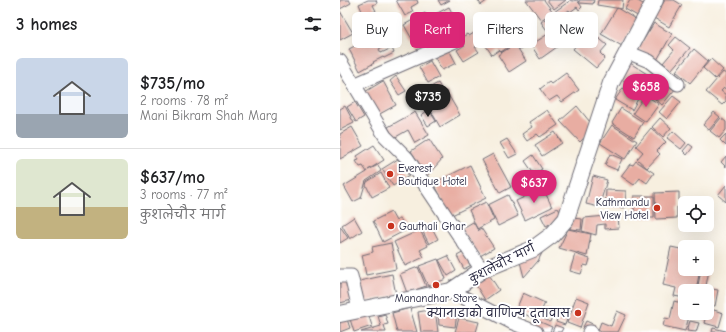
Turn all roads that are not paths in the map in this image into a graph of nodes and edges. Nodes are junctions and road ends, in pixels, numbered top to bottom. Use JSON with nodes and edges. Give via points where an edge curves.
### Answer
{"nodes":[{"id":1,"x":655,"y":0,"type":"edge"},
{"id":2,"x":439,"y":48,"type":"edge"},
{"id":3,"x":627,"y":52,"type":"junction"},
{"id":4,"x":340,"y":62,"type":"edge"},
{"id":5,"x":678,"y":84,"type":"dead end"},
{"id":6,"x":354,"y":86,"type":"junction"},
{"id":7,"x":482,"y":270,"type":"junction"},
{"id":8,"x":340,"y":276,"type":"edge"},
{"id":9,"x":451,"y":291,"type":"junction"},
{"id":10,"x":359,"y":309,"type":"junction"},
{"id":11,"x":340,"y":314,"type":"edge"},
{"id":12,"x":512,"y":328,"type":"edge"},
{"id":13,"x":536,"y":332,"type":"edge"}],
"edges":[{"from":1,"to":3,"type":"street","name":"कुशलेचौर मार्ग"},
{"from":2,"to":6,"type":"street"},
{"from":3,"to":5,"type":"street","via":[[649,61]]},
{"from":3,"to":7,"type":"street","name":"कुशलेचौर मार्ग","via":[[604,101],[566,219],[552,235],[533,249]]},
{"from":4,"to":6,"type":"street"},
{"from":6,"to":7,"type":"street","via":[[385,136],[407,158]]},
{"from":7,"to":9,"type":"street","name":"कुशलेचौर मार्ग"},
{"from":8,"to":10,"type":"street","via":[[351,276]]},
{"from":9,"to":10,"type":"street","name":"कुशलेचौर मार्ग"},
{"from":9,"to":12,"type":"street"},
{"from":10,"to":11,"type":"street","name":"कुशलेचौर मार्ग"},
{"from":12,"to":13,"type":"street"}]}
